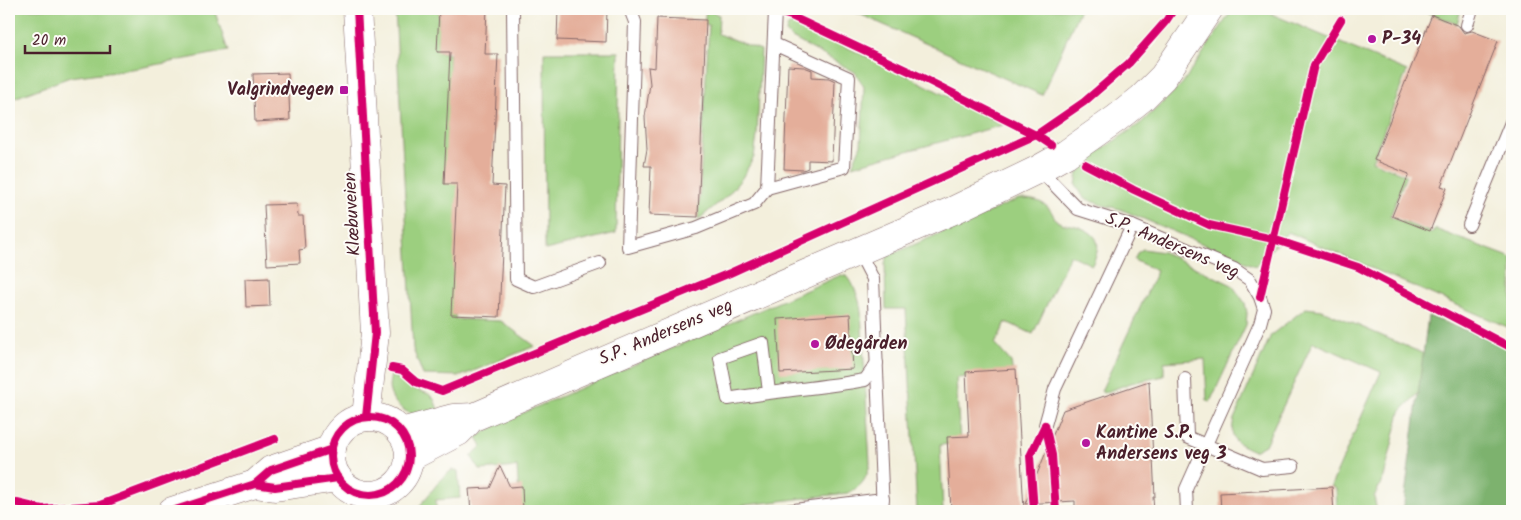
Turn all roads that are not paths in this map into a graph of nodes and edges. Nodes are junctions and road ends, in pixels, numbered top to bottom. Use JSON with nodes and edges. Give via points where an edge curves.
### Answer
{"nodes":[{"id":1,"x":356,"y":9,"type":"edge"},
{"id":2,"x":513,"y":9,"type":"edge"},
{"id":3,"x":630,"y":9,"type":"edge"},
{"id":4,"x":1209,"y":9,"type":"edge"},
{"id":5,"x":1472,"y":9,"type":"edge"},
{"id":6,"x":773,"y":10,"type":"edge"},
{"id":7,"x":1467,"y":25,"type":"dead end"},
{"id":8,"x":774,"y":44,"type":"junction"},
{"id":9,"x":1512,"y":120,"type":"edge"},
{"id":10,"x":1039,"y":169,"type":"junction"},
{"id":11,"x":767,"y":188,"type":"junction"},
{"id":12,"x":1469,"y":225,"type":"dead end"},
{"id":13,"x":1132,"y":226,"type":"junction"},
{"id":14,"x":860,"y":252,"type":"junction"},
{"id":15,"x":600,"y":263,"type":"dead end"},
{"id":16,"x":877,"y":363,"type":"junction"},
{"id":17,"x":1185,"y":379,"type":"dead end"},
{"id":18,"x":769,"y":392,"type":"junction"},
{"id":19,"x":366,"y":417,"type":"junction"},
{"id":20,"x":1045,"y":425,"type":"dead end"},
{"id":21,"x":405,"y":444,"type":"junction"},
{"id":22,"x":1204,"y":446,"type":"junction"},
{"id":23,"x":332,"y":449,"type":"junction"},
{"id":24,"x":1293,"y":466,"type":"dead end"},
{"id":25,"x":338,"y":478,"type":"junction"},
{"id":26,"x":256,"y":484,"type":"junction"},
{"id":27,"x":375,"y":503,"type":"edge"},
{"id":28,"x":883,"y":505,"type":"edge"},
{"id":29,"x":172,"y":511,"type":"edge"},
{"id":30,"x":786,"y":511,"type":"edge"},
{"id":31,"x":1187,"y":511,"type":"edge"}],
"edges":[{"from":1,"to":19,"type":"street","name":"Klæbuveien","via":[[375,333]]},
{"from":2,"to":15,"type":"lane","via":[[516,279],[534,287]]},
{"from":3,"to":11,"type":"lane","via":[[635,22],[628,247],[696,228],[754,204]]},
{"from":4,"to":10,"type":"street","name":"S.P. Andersens veg","via":[[1163,77],[1142,98]]},
{"from":5,"to":7,"type":"lane"},
{"from":6,"to":8,"type":"lane"},
{"from":8,"to":11,"type":"lane"},
{"from":8,"to":11,"type":"lane","via":[[849,78],[844,168]]},
{"from":9,"to":12,"type":"lane"},
{"from":10,"to":13,"type":"lane","name":"S.P. Andersens veg","via":[[1078,209]]},
{"from":10,"to":14,"type":"street","name":"S.P. Andersens veg"},
{"from":13,"to":20,"type":"lane","via":[[1055,389]]},
{"from":13,"to":22,"type":"lane","name":"S.P. Andersens veg","via":[[1234,269],[1250,280],[1264,309]]},
{"from":14,"to":16,"type":"lane","via":[[873,280]]},
{"from":14,"to":21,"type":"street","name":"S.P. Andersens veg","via":[[474,417],[453,418]]},
{"from":16,"to":18,"type":"lane","via":[[866,380]]},
{"from":16,"to":28,"type":"lane"},
{"from":17,"to":22,"type":"lane","via":[[1187,437]]},
{"from":18,"to":18,"type":"lane","via":[[763,343],[720,358],[728,399]]},
{"from":19,"to":21,"type":"street","via":[[387,421]]},
{"from":19,"to":23,"type":"street","via":[[343,428]]},
{"from":21,"to":27,"type":"street","via":[[406,474]]},
{"from":22,"to":24,"type":"lane","via":[[1262,469]]},
{"from":22,"to":31,"type":"lane","name":"S.P. Andersens veg","via":[[1186,489]]},
{"from":23,"to":25,"type":"street","via":[[332,466]]},
{"from":23,"to":26,"type":"street","via":[[271,470]]},
{"from":25,"to":26,"type":"street","via":[[275,487]]},
{"from":25,"to":27,"type":"street","via":[[347,488]]},
{"from":26,"to":29,"type":"street"},
{"from":28,"to":30,"type":"lane"}]}
